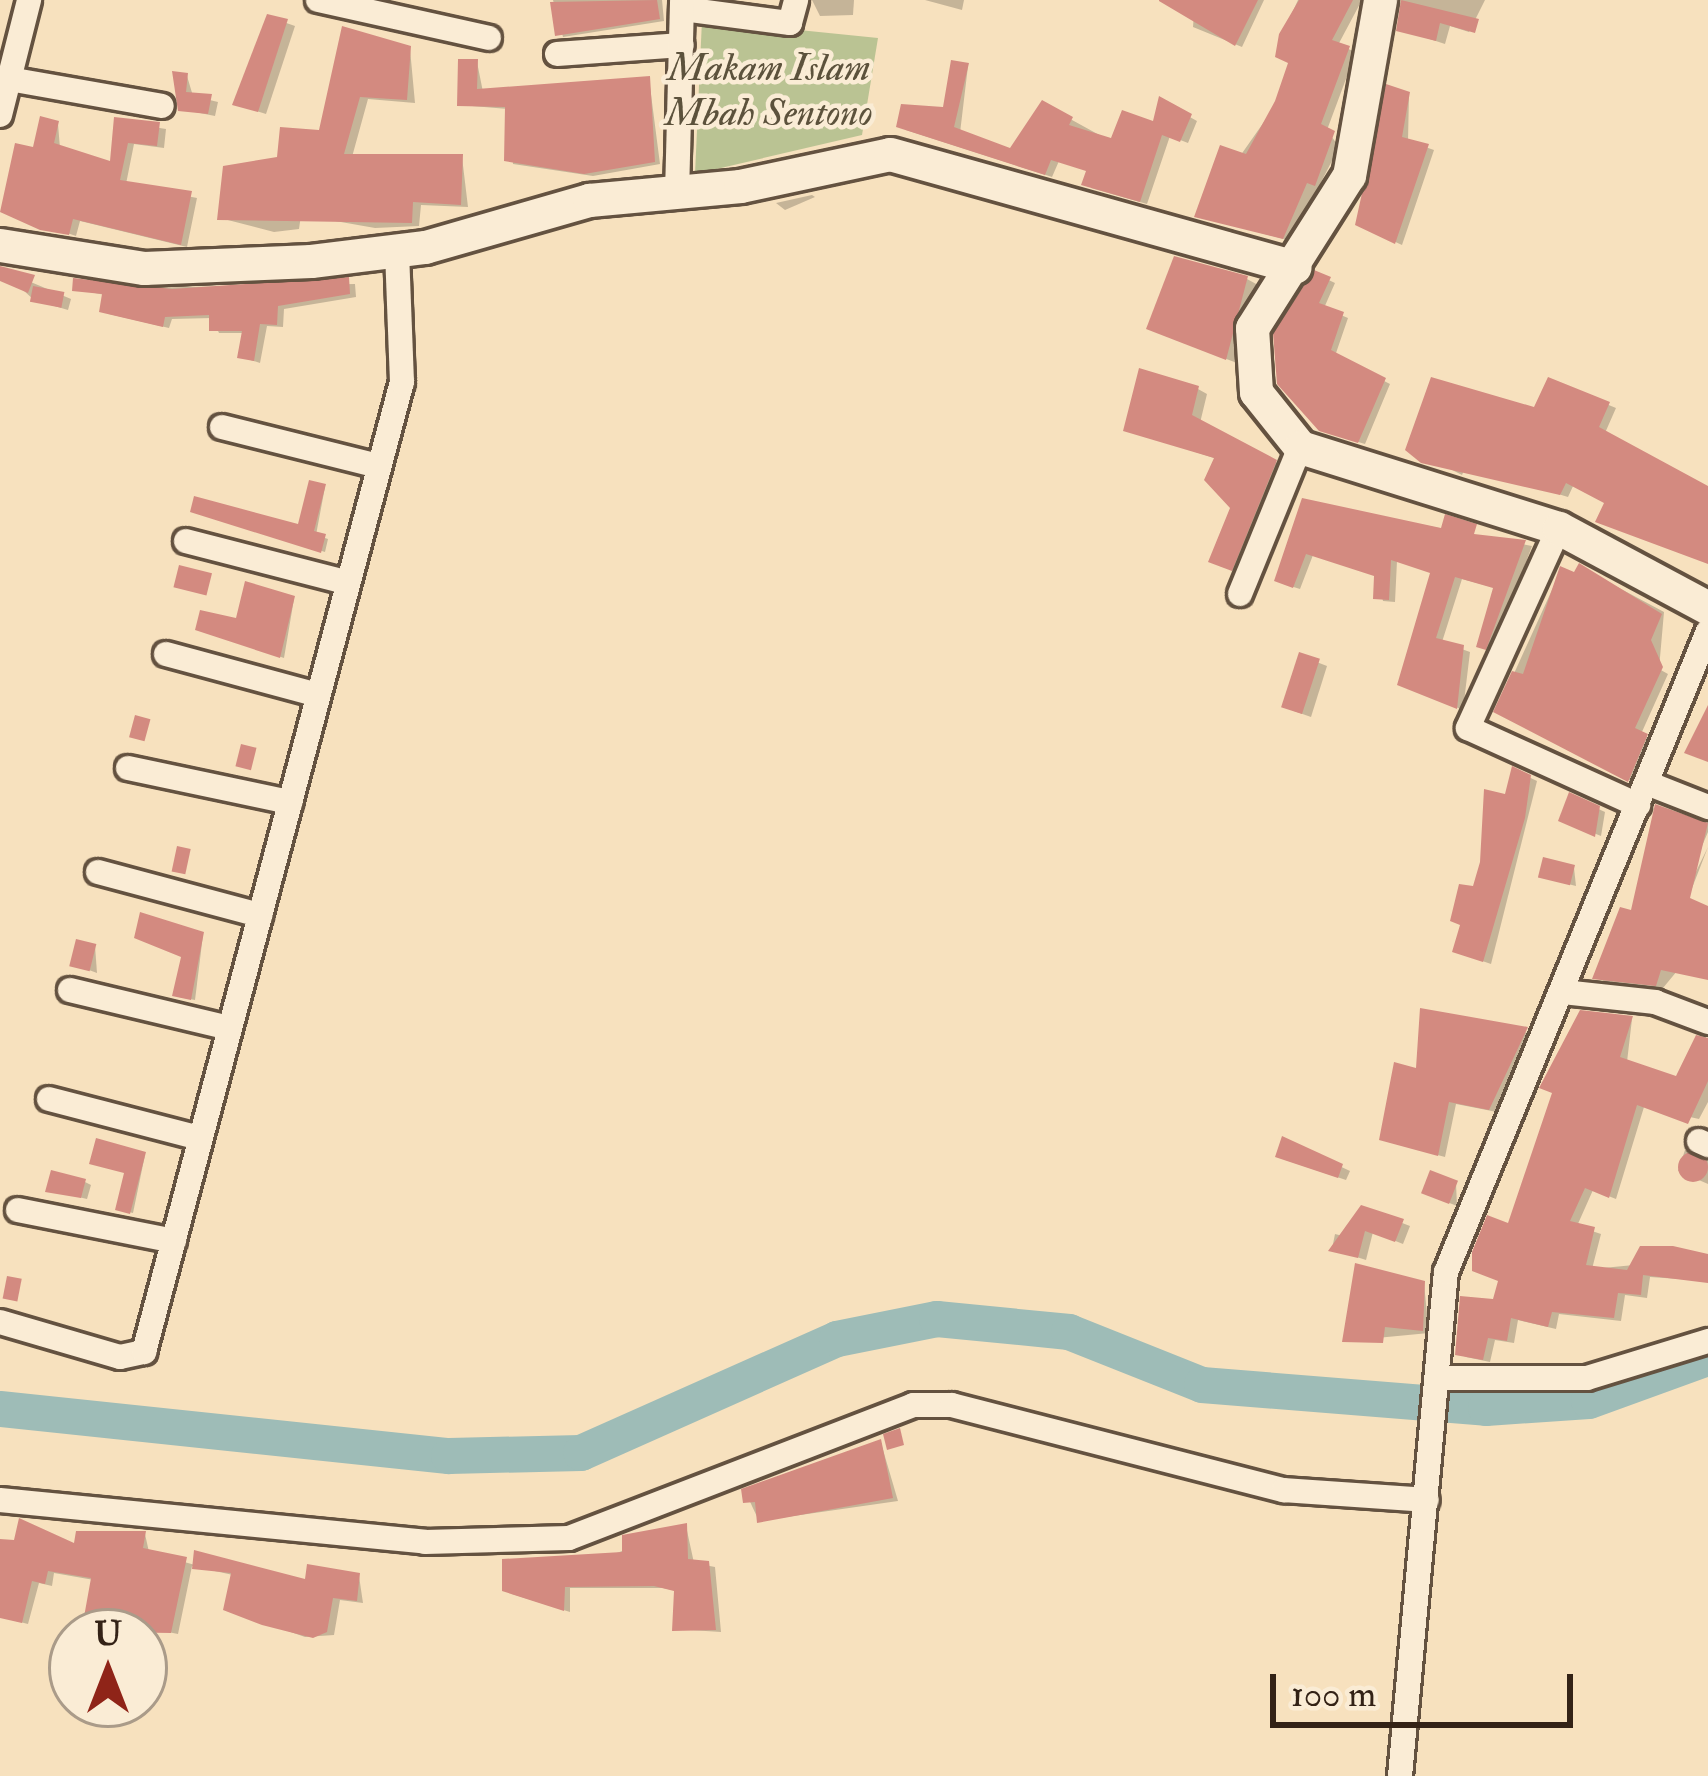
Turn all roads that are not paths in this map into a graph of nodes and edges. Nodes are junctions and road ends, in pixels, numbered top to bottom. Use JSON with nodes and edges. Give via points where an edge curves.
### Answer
{"nodes":[{"id":1,"x":29,"y":0,"type":"edge"},
{"id":2,"x":318,"y":0,"type":"edge"},
{"id":3,"x":796,"y":0,"type":"edge"},
{"id":4,"x":1380,"y":0,"type":"edge"},
{"id":5,"x":682,"y":4,"type":"edge"},
{"id":6,"x":489,"y":38,"type":"dead end"},
{"id":7,"x":682,"y":45,"type":"junction"},
{"id":8,"x":557,"y":54,"type":"dead end"},
{"id":9,"x":9,"y":79,"type":"junction"},
{"id":10,"x":162,"y":106,"type":"dead end"},
{"id":11,"x":0,"y":116,"type":"edge"},
{"id":12,"x":677,"y":194,"type":"junction"},
{"id":13,"x":0,"y":245,"type":"edge"},
{"id":14,"x":397,"y":251,"type":"junction"},
{"id":15,"x":1294,"y":267,"type":"junction"},
{"id":16,"x":222,"y":427,"type":"dead end"},
{"id":17,"x":1300,"y":447,"type":"junction"},
{"id":18,"x":378,"y":466,"type":"junction"},
{"id":19,"x":1559,"y":528,"type":"junction"},
{"id":20,"x":186,"y":542,"type":"dead end"},
{"id":21,"x":346,"y":582,"type":"junction"},
{"id":22,"x":1240,"y":594,"type":"dead end"},
{"id":23,"x":1708,"y":608,"type":"edge"},
{"id":24,"x":1708,"y":631,"type":"edge"},
{"id":25,"x":166,"y":654,"type":"dead end"},
{"id":26,"x":318,"y":695,"type":"junction"},
{"id":27,"x":128,"y":768,"type":"dead end"},
{"id":28,"x":1642,"y":794,"type":"junction"},
{"id":29,"x":290,"y":802,"type":"junction"},
{"id":30,"x":1708,"y":807,"type":"edge"},
{"id":31,"x":98,"y":872,"type":"dead end"},
{"id":32,"x":260,"y":914,"type":"junction"},
{"id":33,"x":70,"y":990,"type":"dead end"},
{"id":34,"x":1563,"y":992,"type":"junction"},
{"id":35,"x":1708,"y":1022,"type":"edge"},
{"id":36,"x":229,"y":1028,"type":"junction"},
{"id":37,"x":50,"y":1099,"type":"dead end"},
{"id":38,"x":200,"y":1138,"type":"junction"},
{"id":39,"x":18,"y":1210,"type":"dead end"},
{"id":40,"x":174,"y":1241,"type":"junction"},
{"id":41,"x":0,"y":1322,"type":"edge"},
{"id":42,"x":1708,"y":1341,"type":"edge"},
{"id":43,"x":1437,"y":1372,"type":"junction"},
{"id":44,"x":0,"y":1500,"type":"edge"},
{"id":45,"x":1427,"y":1500,"type":"junction"},
{"id":46,"x":1400,"y":1776,"type":"edge"}],
"edges":[{"from":1,"to":9,"type":"street"},
{"from":2,"to":6,"type":"street"},
{"from":3,"to":5,"type":"street","via":[[790,23]]},
{"from":4,"to":15,"type":"street","via":[[1349,175]]},
{"from":5,"to":7,"type":"street"},
{"from":7,"to":8,"type":"street"},
{"from":7,"to":12,"type":"street"},
{"from":9,"to":10,"type":"street"},
{"from":9,"to":11,"type":"street"},
{"from":12,"to":14,"type":"street","via":[[589,200]]},
{"from":12,"to":15,"type":"street","via":[[890,154]]},
{"from":13,"to":14,"type":"street","via":[[209,271]]},
{"from":14,"to":18,"type":"street","via":[[402,382]]},
{"from":15,"to":17,"type":"street","via":[[1252,328],[1247,363],[1279,429]]},
{"from":16,"to":18,"type":"street"},
{"from":17,"to":19,"type":"street"},
{"from":17,"to":22,"type":"street"},
{"from":18,"to":21,"type":"street"},
{"from":19,"to":23,"type":"street"},
{"from":19,"to":28,"type":"street","via":[[1468,728]]},
{"from":20,"to":21,"type":"street"},
{"from":21,"to":26,"type":"street"},
{"from":24,"to":28,"type":"street"},
{"from":25,"to":26,"type":"street"},
{"from":26,"to":29,"type":"street"},
{"from":27,"to":29,"type":"street"},
{"from":28,"to":30,"type":"street"},
{"from":28,"to":34,"type":"street"},
{"from":29,"to":32,"type":"street"},
{"from":31,"to":32,"type":"street"},
{"from":32,"to":36,"type":"street"},
{"from":33,"to":36,"type":"street"},
{"from":34,"to":35,"type":"street","via":[[1655,1002]]},
{"from":34,"to":43,"type":"street","via":[[1462,1219]]},
{"from":36,"to":38,"type":"street"},
{"from":37,"to":38,"type":"street"},
{"from":38,"to":40,"type":"street"},
{"from":39,"to":40,"type":"street"},
{"from":40,"to":41,"type":"street","via":[[134,1358]]},
{"from":42,"to":43,"type":"street","via":[[1587,1378]]},
{"from":43,"to":45,"type":"street"},
{"from":44,"to":45,"type":"street","via":[[425,1542],[569,1538],[932,1405],[1192,1473]]},
{"from":45,"to":46,"type":"street"}]}
